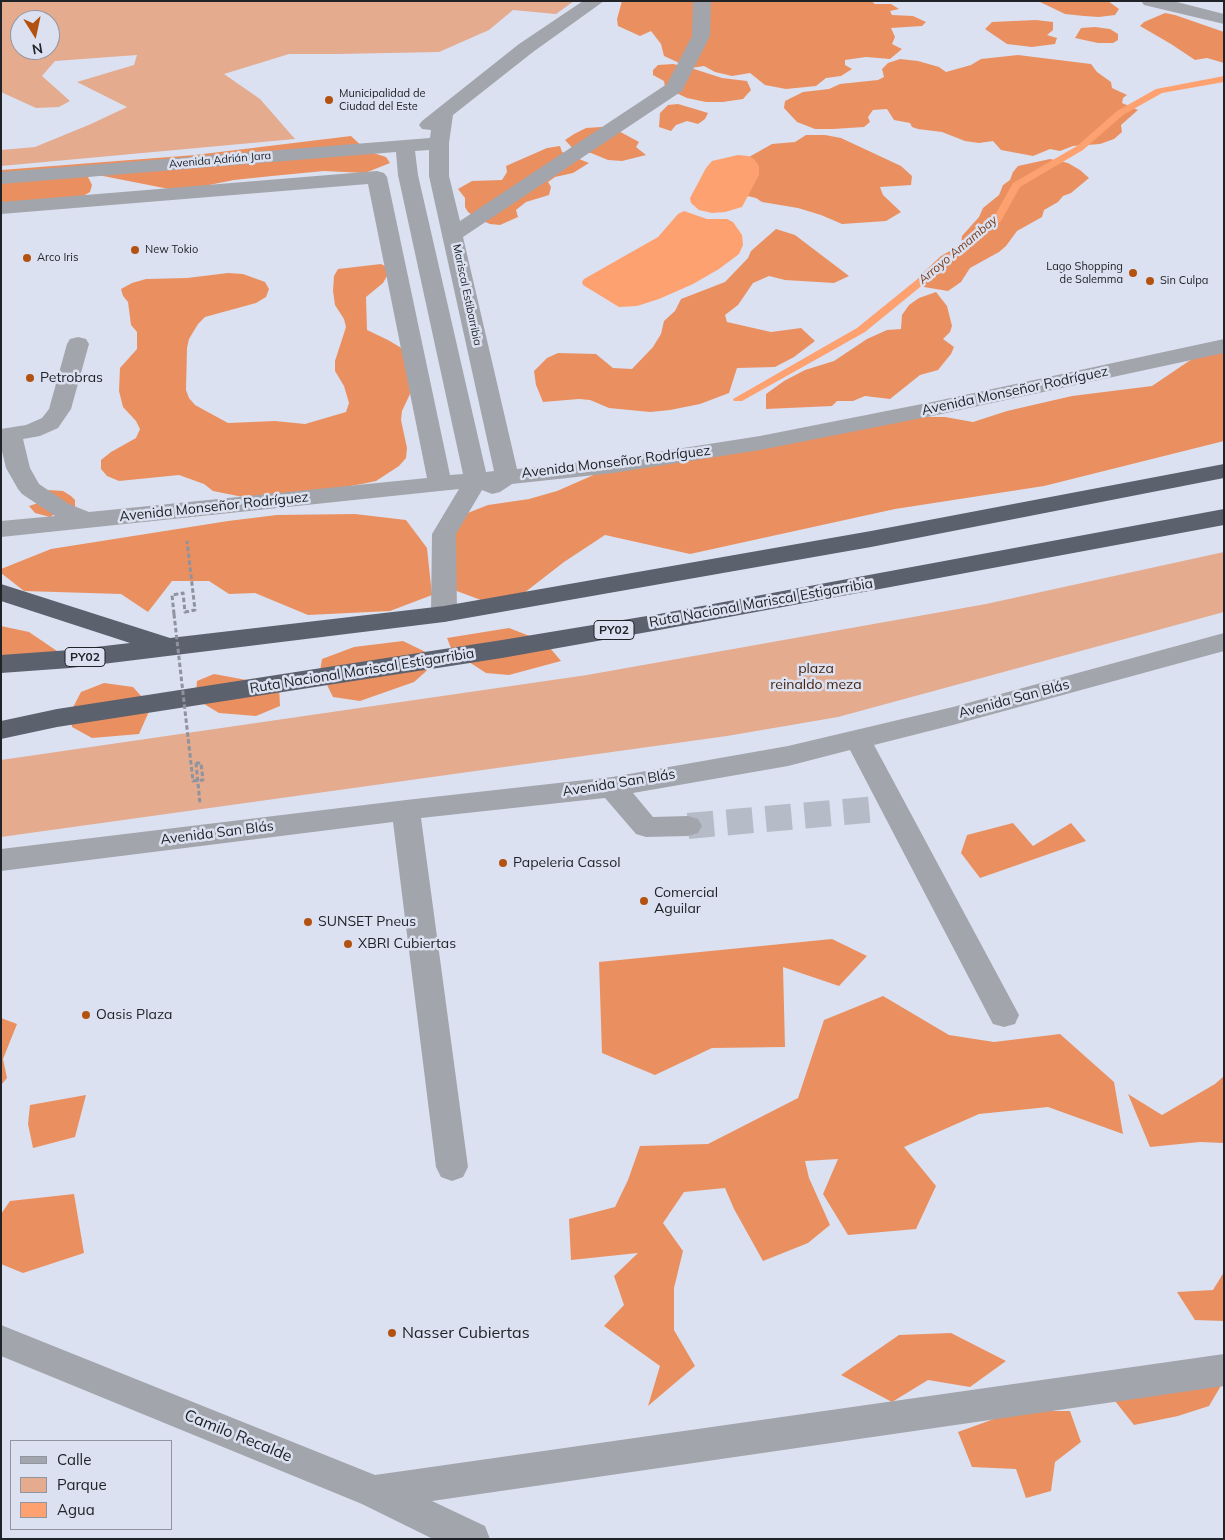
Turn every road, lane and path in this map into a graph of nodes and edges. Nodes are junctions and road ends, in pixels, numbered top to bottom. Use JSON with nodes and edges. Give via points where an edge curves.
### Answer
{"nodes":[{"id":1,"x":595,"y":1,"type":"edge"},
{"id":2,"x":702,"y":1,"type":"edge"},
{"id":3,"x":1150,"y":1,"type":"edge"},
{"id":4,"x":1202,"y":1,"type":"edge"},
{"id":5,"x":1224,"y":7,"type":"edge"},
{"id":6,"x":1224,"y":19,"type":"edge"},
{"id":7,"x":444,"y":114,"type":"junction"},
{"id":8,"x":439,"y":143,"type":"junction"},
{"id":9,"x":405,"y":146,"type":"junction"},
{"id":10,"x":377,"y":177,"type":"junction"},
{"id":11,"x":1,"y":178,"type":"edge"},
{"id":12,"x":1,"y":208,"type":"edge"},
{"id":13,"x":454,"y":234,"type":"junction"},
{"id":14,"x":78,"y":344,"type":"dead end"},
{"id":15,"x":1224,"y":346,"type":"edge"},
{"id":16,"x":6,"y":436,"type":"edge"},
{"id":17,"x":1224,"y":471,"type":"edge"},
{"id":18,"x":507,"y":476,"type":"junction"},
{"id":19,"x":476,"y":481,"type":"junction"},
{"id":20,"x":440,"y":484,"type":"junction"},
{"id":21,"x":184,"y":510,"type":"junction"},
{"id":22,"x":456,"y":515,"type":"junction"},
{"id":23,"x":1224,"y":517,"type":"edge"},
{"id":24,"x":88,"y":520,"type":"junction"},
{"id":25,"x":1,"y":529,"type":"edge"},
{"id":26,"x":1,"y":592,"type":"edge"},
{"id":27,"x":444,"y":614,"type":"junction"},
{"id":28,"x":1224,"y":642,"type":"edge"},
{"id":29,"x":169,"y":647,"type":"junction"},
{"id":30,"x":1,"y":664,"type":"edge"},
{"id":31,"x":1,"y":730,"type":"edge"},
{"id":32,"x":858,"y":740,"type":"junction"},
{"id":33,"x":197,"y":778,"type":"dead end"},
{"id":34,"x":612,"y":787,"type":"junction"},
{"id":35,"x":406,"y":810,"type":"junction"},
{"id":36,"x":688,"y":826,"type":"tunnel mouth"},
{"id":37,"x":1,"y":860,"type":"edge"},
{"id":38,"x":1004,"y":1016,"type":"dead end"},
{"id":39,"x":452,"y":1168,"type":"dead end"},
{"id":40,"x":1,"y":1340,"type":"edge"},
{"id":41,"x":1224,"y":1370,"type":"edge"},
{"id":42,"x":375,"y":1492,"type":"junction"},
{"id":43,"x":472,"y":1539,"type":"edge"}],
"edges":[{"from":1,"to":7,"type":"street","via":[[526,48]]},
{"from":2,"to":13,"type":"street","via":[[702,36],[675,87]]},
{"from":3,"to":6,"type":"street"},
{"from":4,"to":5,"type":"street"},
{"from":7,"to":8,"type":"street","name":"Mariscal Estibarribia"},
{"from":7,"to":9,"type":"street"},
{"from":8,"to":9,"type":"street","name":"Avenida Adrián Jara"},
{"from":8,"to":13,"type":"street","name":"Mariscal Estibarribia","via":[[439,176]]},
{"from":9,"to":10,"type":"street"},
{"from":9,"to":11,"type":"street","name":"Avenida Adrián Jara"},
{"from":9,"to":19,"type":"street","via":[[408,175]]},
{"from":10,"to":12,"type":"street"},
{"from":10,"to":20,"type":"street"},
{"from":13,"to":18,"type":"street","name":"Mariscal Estibarribia"},
{"from":14,"to":16,"type":"street","via":[[60,409],[50,423],[32,431]]},
{"from":15,"to":18,"type":"street","name":"Avenida Monseñor Rodríguez","via":[[760,443],[613,466]]},
{"from":16,"to":24,"type":"street","via":[[18,468],[30,488],[60,509]]},
{"from":17,"to":27,"type":"highway","number":"PY02","via":[[870,539]]},
{"from":18,"to":19,"type":"street","name":"Avenida Monseñor Rodríguez"},
{"from":18,"to":22,"type":"street"},
{"from":19,"to":20,"type":"street","name":"Avenida Monseñor Rodríguez"},
{"from":19,"to":22,"type":"street"},
{"from":20,"to":21,"type":"street","name":"Avenida Monseñor Rodríguez"},
{"from":21,"to":24,"type":"street","name":"Avenida Monseñor Rodríguez"},
{"from":21,"to":33,"type":"path","bridge":true,"via":[[196,610],[186,612],[183,593],[172,595],[193,781],[203,780],[201,763],[196,763]]},
{"from":22,"to":27,"type":"street","via":[[444,534]]},
{"from":23,"to":31,"type":"highway","name":"Ruta Nacional Mariscal Estigarribia","number":"PY02","via":[[660,622],[57,718]]},
{"from":24,"to":25,"type":"street","name":"Avenida Monseñor Rodríguez"},
{"from":26,"to":29,"type":"highway"},
{"from":27,"to":29,"type":"highway","number":"PY02"},
{"from":28,"to":32,"type":"street","name":"Avenida San Blás"},
{"from":29,"to":30,"type":"highway","number":"PY02"},
{"from":32,"to":34,"type":"street","name":"Avenida San Blás","via":[[788,756]]},
{"from":32,"to":38,"type":"street","via":[[884,808]]},
{"from":34,"to":35,"type":"street","name":"Avenida San Blás"},
{"from":34,"to":36,"type":"street","via":[[646,827]]},
{"from":35,"to":37,"type":"street","name":"Avenida San Blás"},
{"from":35,"to":39,"type":"street"},
{"from":40,"to":42,"type":"street","name":"Camilo Recalde"},
{"from":41,"to":42,"type":"street"},
{"from":42,"to":43,"type":"street","name":"Camilo Recalde"}]}
